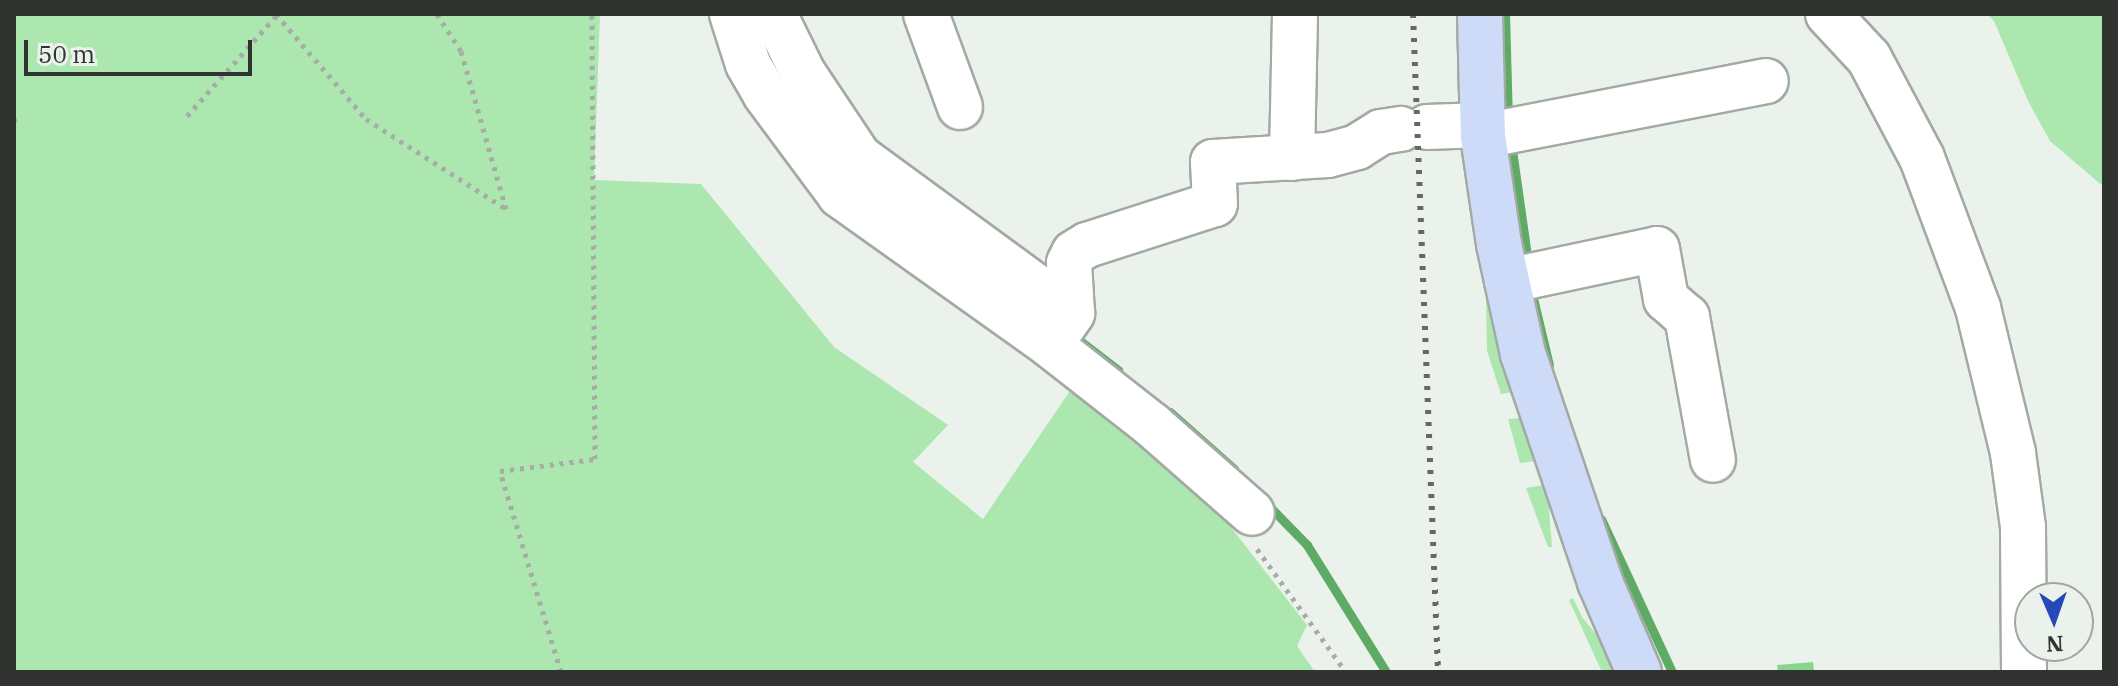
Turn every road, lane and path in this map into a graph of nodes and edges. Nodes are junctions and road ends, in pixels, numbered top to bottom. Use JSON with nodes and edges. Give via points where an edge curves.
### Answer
{"nodes":[{"id":1,"x":277,"y":14,"type":"edge"},
{"id":2,"x":437,"y":14,"type":"edge"},
{"id":3,"x":592,"y":14,"type":"edge"},
{"id":4,"x":732,"y":14,"type":"edge"},
{"id":5,"x":774,"y":14,"type":"edge"},
{"id":6,"x":926,"y":14,"type":"edge"},
{"id":7,"x":1295,"y":14,"type":"edge"},
{"id":8,"x":1480,"y":14,"type":"edge"},
{"id":9,"x":1828,"y":14,"type":"edge"},
{"id":10,"x":1766,"y":81,"type":"dead end"},
{"id":11,"x":784,"y":84,"type":"junction"},
{"id":12,"x":960,"y":107,"type":"dead end"},
{"id":13,"x":187,"y":116,"type":"dead end"},
{"id":14,"x":1495,"y":131,"type":"junction"},
{"id":15,"x":1292,"y":158,"type":"junction"},
{"id":16,"x":1522,"y":277,"type":"junction"},
{"id":17,"x":1062,"y":329,"type":"junction"},
{"id":18,"x":1713,"y":460,"type":"dead end"},
{"id":19,"x":1252,"y":513,"type":"joint"},
{"id":20,"x":561,"y":672,"type":"edge"},
{"id":21,"x":1346,"y":672,"type":"edge"},
{"id":22,"x":1639,"y":672,"type":"edge"},
{"id":23,"x":2024,"y":672,"type":"edge"}],
"edges":[{"from":1,"to":2,"type":"path","via":[[366,119],[506,209],[461,51]]},
{"from":1,"to":13,"type":"path"},
{"from":3,"to":20,"type":"path","via":[[595,459],[500,471]]},
{"from":4,"to":11,"type":"street","via":[[748,64]]},
{"from":5,"to":11,"type":"street"},
{"from":6,"to":12,"type":"street"},
{"from":7,"to":15,"type":"street"},
{"from":8,"to":14,"type":"main road"},
{"from":9,"to":23,"type":"street","via":[[1869,58],[1922,158],[1978,308],[2013,453],[2023,527]]},
{"from":10,"to":14,"type":"street"},
{"from":11,"to":17,"type":"street","via":[[840,195],[927,233]]},
{"from":14,"to":15,"type":"street","via":[[1381,132],[1357,147]]},
{"from":14,"to":16,"type":"main road"},
{"from":15,"to":17,"type":"street","via":[[1213,162],[1215,204],[1074,253]]},
{"from":16,"to":18,"type":"street","via":[[1657,249],[1666,299],[1687,317]]},
{"from":16,"to":22,"type":"main road","via":[[1523,354],[1600,582]]},
{"from":17,"to":19,"type":"street","via":[[1152,425]]},
{"from":19,"to":21,"type":"path","via":[[1254,545]]}]}
